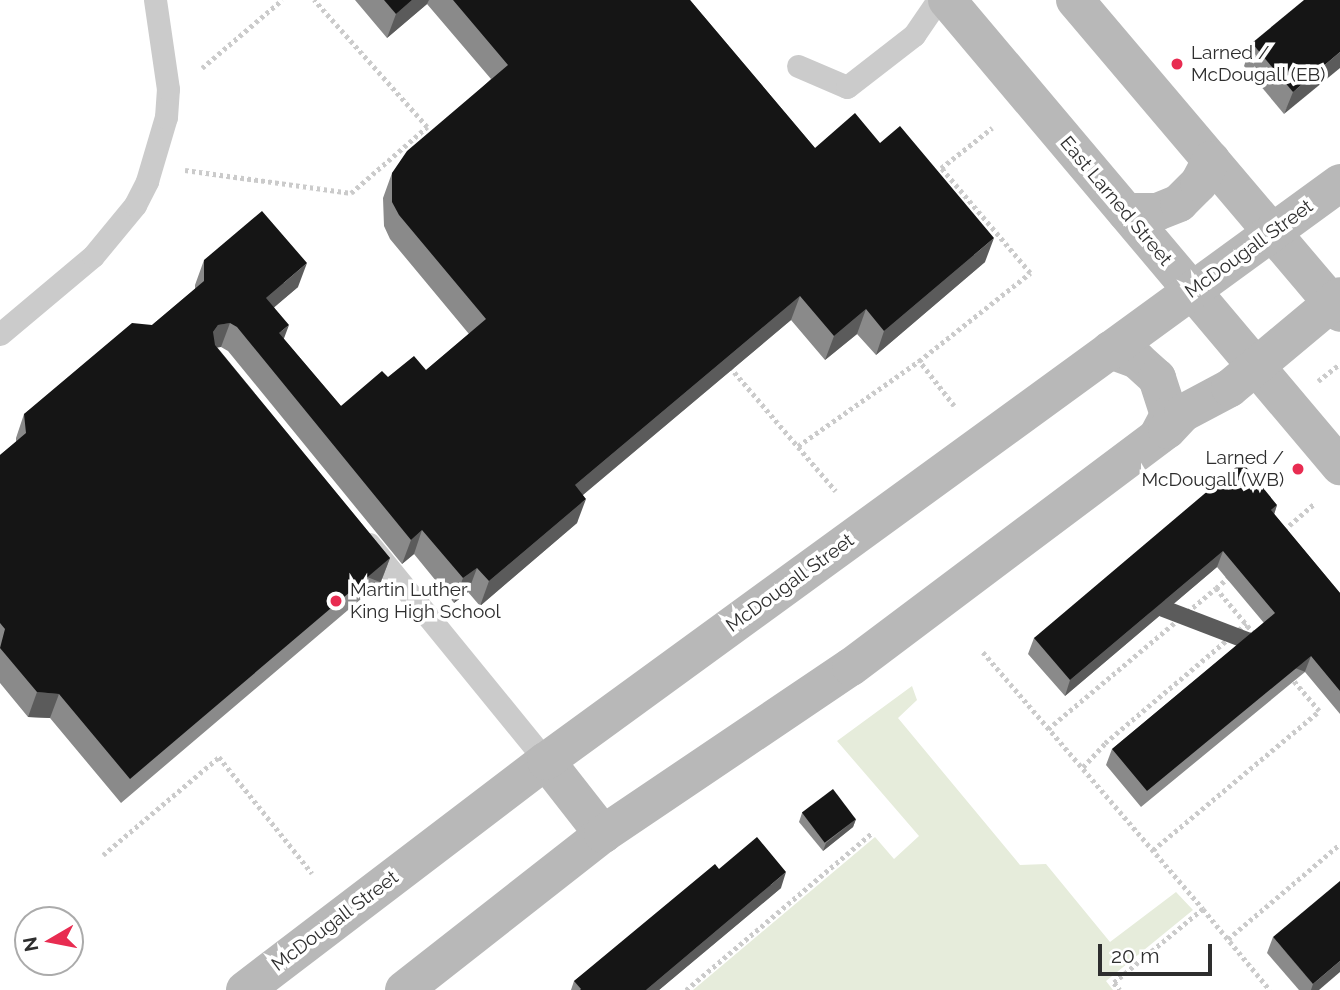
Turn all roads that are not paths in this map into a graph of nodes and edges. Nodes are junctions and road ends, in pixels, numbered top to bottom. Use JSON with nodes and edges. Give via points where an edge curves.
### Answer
{"nodes":[{"id":1,"x":155,"y":0,"type":"edge"},
{"id":2,"x":938,"y":0,"type":"edge"},
{"id":3,"x":947,"y":0,"type":"edge"},
{"id":4,"x":1075,"y":0,"type":"edge"},
{"id":5,"x":798,"y":66,"type":"dead end"},
{"id":6,"x":1211,"y":160,"type":"junction"},
{"id":7,"x":1340,"y":183,"type":"edge"},
{"id":8,"x":1126,"y":212,"type":"junction"},
{"id":9,"x":1271,"y":233,"type":"junction"},
{"id":10,"x":1192,"y":291,"type":"junction"},
{"id":11,"x":1337,"y":304,"type":"edge"},
{"id":12,"x":0,"y":334,"type":"edge"},
{"id":13,"x":1110,"y":350,"type":"junction"},
{"id":14,"x":1256,"y":366,"type":"junction"},
{"id":15,"x":1158,"y":436,"type":"junction"},
{"id":16,"x":1336,"y":446,"type":"edge"},
{"id":17,"x":350,"y":521,"type":"edge"},
{"id":18,"x":546,"y":761,"type":"junction"},
{"id":19,"x":603,"y":834,"type":"junction"},
{"id":20,"x":245,"y":990,"type":"edge"},
{"id":21,"x":404,"y":990,"type":"edge"}],
"edges":[{"from":1,"to":12,"type":"lane","via":[[169,89],[166,117],[147,181],[135,205],[93,256]]},
{"from":2,"to":5,"type":"lane","via":[[914,35],[847,87]]},
{"from":3,"to":8,"type":"street","name":"East Larned Street"},
{"from":4,"to":6,"type":"street"},
{"from":6,"to":8,"type":"street","via":[[1199,183],[1179,203],[1157,212]]},
{"from":6,"to":9,"type":"street"},
{"from":7,"to":9,"type":"street","name":"McDougall Street"},
{"from":8,"to":10,"type":"street","name":"East Larned Street"},
{"from":9,"to":10,"type":"street","name":"McDougall Street"},
{"from":9,"to":11,"type":"street"},
{"from":10,"to":13,"type":"street","name":"McDougall Street"},
{"from":10,"to":14,"type":"street","name":"East Larned Street"},
{"from":11,"to":14,"type":"street"},
{"from":13,"to":15,"type":"street","via":[[1137,360],[1157,378],[1169,415]]},
{"from":13,"to":18,"type":"street","name":"McDougall Street"},
{"from":14,"to":15,"type":"street","via":[[1230,388],[1183,412]]},
{"from":14,"to":16,"type":"street","name":"East Larned Street"},
{"from":15,"to":19,"type":"street","via":[[851,667]]},
{"from":17,"to":18,"type":"lane"},
{"from":18,"to":19,"type":"street"},
{"from":18,"to":20,"type":"street","name":"McDougall Street"},
{"from":19,"to":21,"type":"street"}]}
